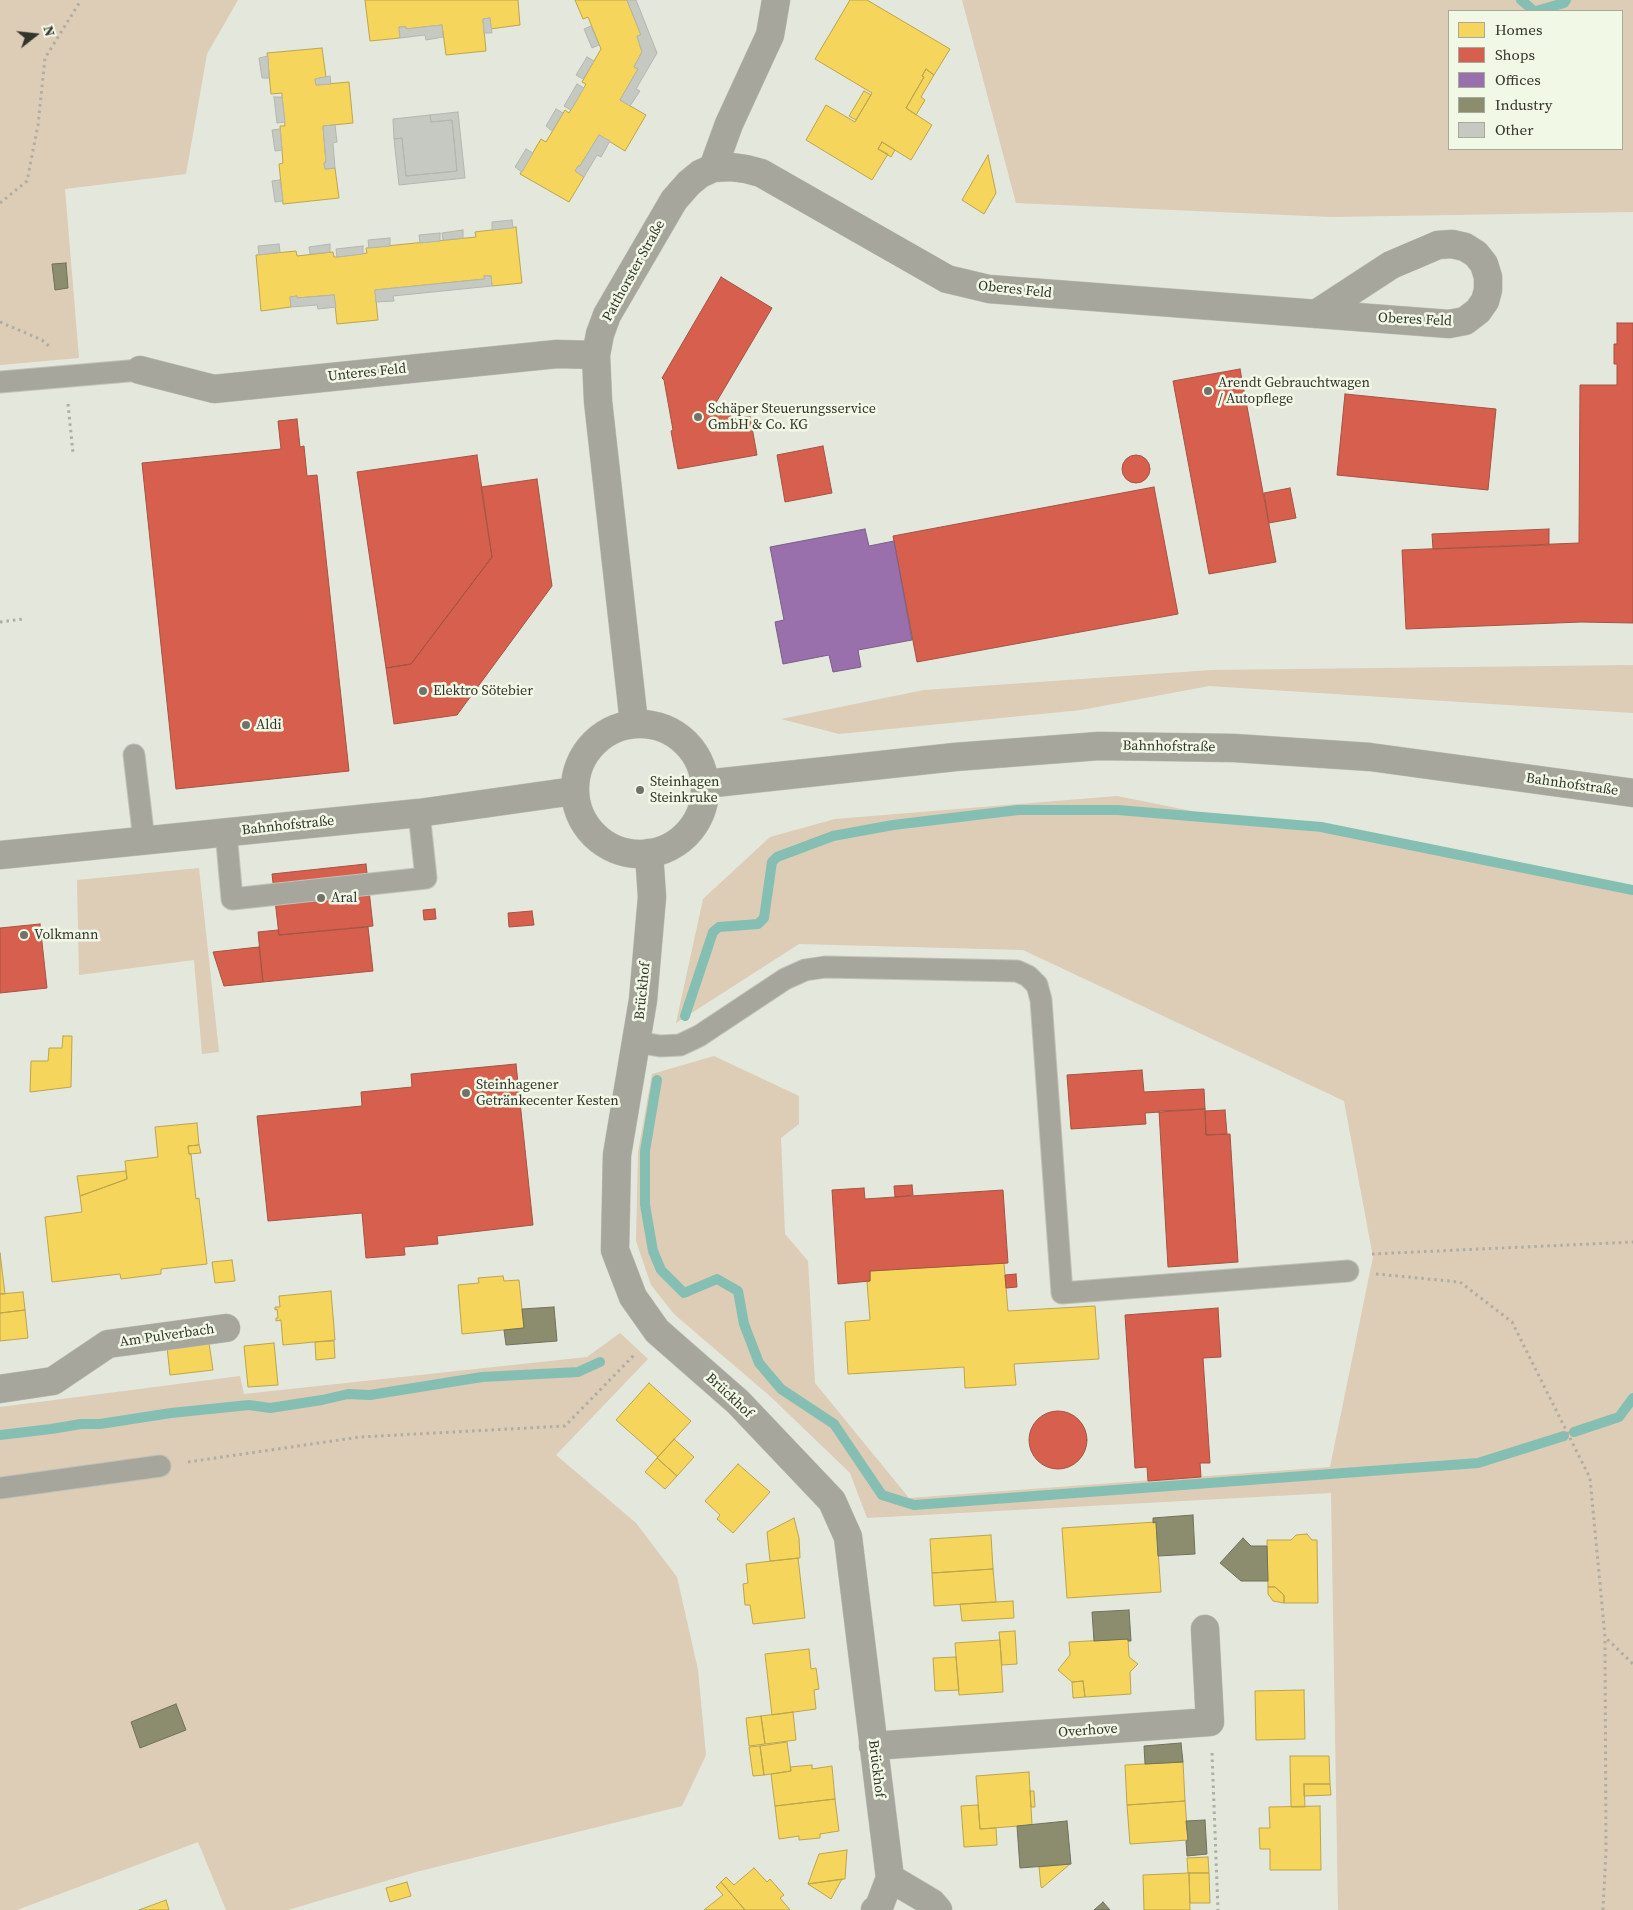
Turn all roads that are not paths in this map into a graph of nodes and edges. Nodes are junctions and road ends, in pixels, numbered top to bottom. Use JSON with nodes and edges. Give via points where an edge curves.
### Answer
{"nodes":[{"id":1,"x":776,"y":0,"type":"edge"},
{"id":2,"x":713,"y":168,"type":"junction"},
{"id":3,"x":1316,"y":314,"type":"junction"},
{"id":4,"x":596,"y":354,"type":"junction"},
{"id":5,"x":140,"y":370,"type":"joint"},
{"id":6,"x":0,"y":382,"type":"edge"},
{"id":7,"x":634,"y":723,"type":"junction"},
{"id":8,"x":134,"y":755,"type":"dead end"},
{"id":9,"x":705,"y":784,"type":"junction"},
{"id":10,"x":574,"y":791,"type":"junction"},
{"id":11,"x":1633,"y":794,"type":"edge"},
{"id":12,"x":419,"y":813,"type":"junction"},
{"id":13,"x":226,"y":832,"type":"junction"},
{"id":14,"x":144,"y":840,"type":"junction"},
{"id":15,"x":650,"y":854,"type":"junction"},
{"id":16,"x":0,"y":855,"type":"edge"},
{"id":17,"x":637,"y":1042,"type":"junction"},
{"id":18,"x":1348,"y":1271,"type":"road end"},
{"id":19,"x":226,"y":1328,"type":"dead end"},
{"id":20,"x":0,"y":1389,"type":"edge"},
{"id":21,"x":160,"y":1466,"type":"road end"},
{"id":22,"x":0,"y":1488,"type":"edge"},
{"id":23,"x":1205,"y":1629,"type":"dead end"},
{"id":24,"x":872,"y":1746,"type":"junction"},
{"id":25,"x":890,"y":1878,"type":"junction"},
{"id":26,"x":875,"y":1910,"type":"edge"},
{"id":27,"x":938,"y":1910,"type":"edge"}],
"edges":[{"from":1,"to":2,"type":"street","via":[[770,35],[729,124]]},
{"from":2,"to":3,"type":"street","name":"Oberes Feld","via":[[731,167],[761,173],[947,279],[989,289]]},
{"from":2,"to":4,"type":"street","name":"Patthorster Straße","via":[[689,183],[674,200],[607,315]]},
{"from":3,"to":3,"type":"street","name":"Oberes Feld","via":[[1449,324],[1464,321],[1485,301],[1488,277],[1476,254],[1465,247],[1438,245],[1391,265]]},
{"from":4,"to":5,"type":"street","name":"Unteres Feld","via":[[557,354],[214,389]]},
{"from":4,"to":7,"type":"street","name":"Patthorster Straße","via":[[598,401]]},
{"from":5,"to":6,"type":"lane"},
{"from":7,"to":9,"type":"street","via":[[655,725],[673,733],[689,746],[700,764]]},
{"from":7,"to":10,"type":"street","via":[[615,728],[598,738],[576,771]]},
{"from":8,"to":14,"type":"lane"},
{"from":9,"to":11,"type":"street","name":"Bahnhofstraße","via":[[955,757],[1099,746],[1234,748],[1370,757]]},
{"from":9,"to":15,"type":"street","via":[[700,812],[684,837],[668,848]]},
{"from":10,"to":12,"type":"street","name":"Bahnhofstraße"},
{"from":10,"to":15,"type":"street","via":[[579,812],[596,836],[607,845],[627,853]]},
{"from":12,"to":13,"type":"street","name":"Bahnhofstraße"},
{"from":12,"to":13,"type":"lane","via":[[426,878],[232,899]]},
{"from":13,"to":14,"type":"street","name":"Bahnhofstraße"},
{"from":14,"to":16,"type":"street","name":"Bahnhofstraße"},
{"from":15,"to":17,"type":"street","name":"Brückhof","via":[[652,897],[644,1000]]},
{"from":17,"to":18,"type":"lane","via":[[660,1046],[680,1044],[699,1036],[785,979],[805,970],[825,967],[1017,971],[1028,976],[1037,986],[1041,1000],[1062,1293]]},
{"from":17,"to":24,"type":"street","name":"Brückhof","via":[[617,1155],[615,1250],[633,1296],[657,1331],[738,1402],[832,1501],[848,1537]]},
{"from":19,"to":20,"type":"street","name":"Am Pulverbach","via":[[108,1344],[53,1381]]},
{"from":21,"to":22,"type":"lane"},
{"from":23,"to":24,"type":"street","name":"Overhove","via":[[1210,1722]]},
{"from":24,"to":25,"type":"street","name":"Brückhof"},
{"from":25,"to":26,"type":"street"},
{"from":25,"to":27,"type":"street"}]}
